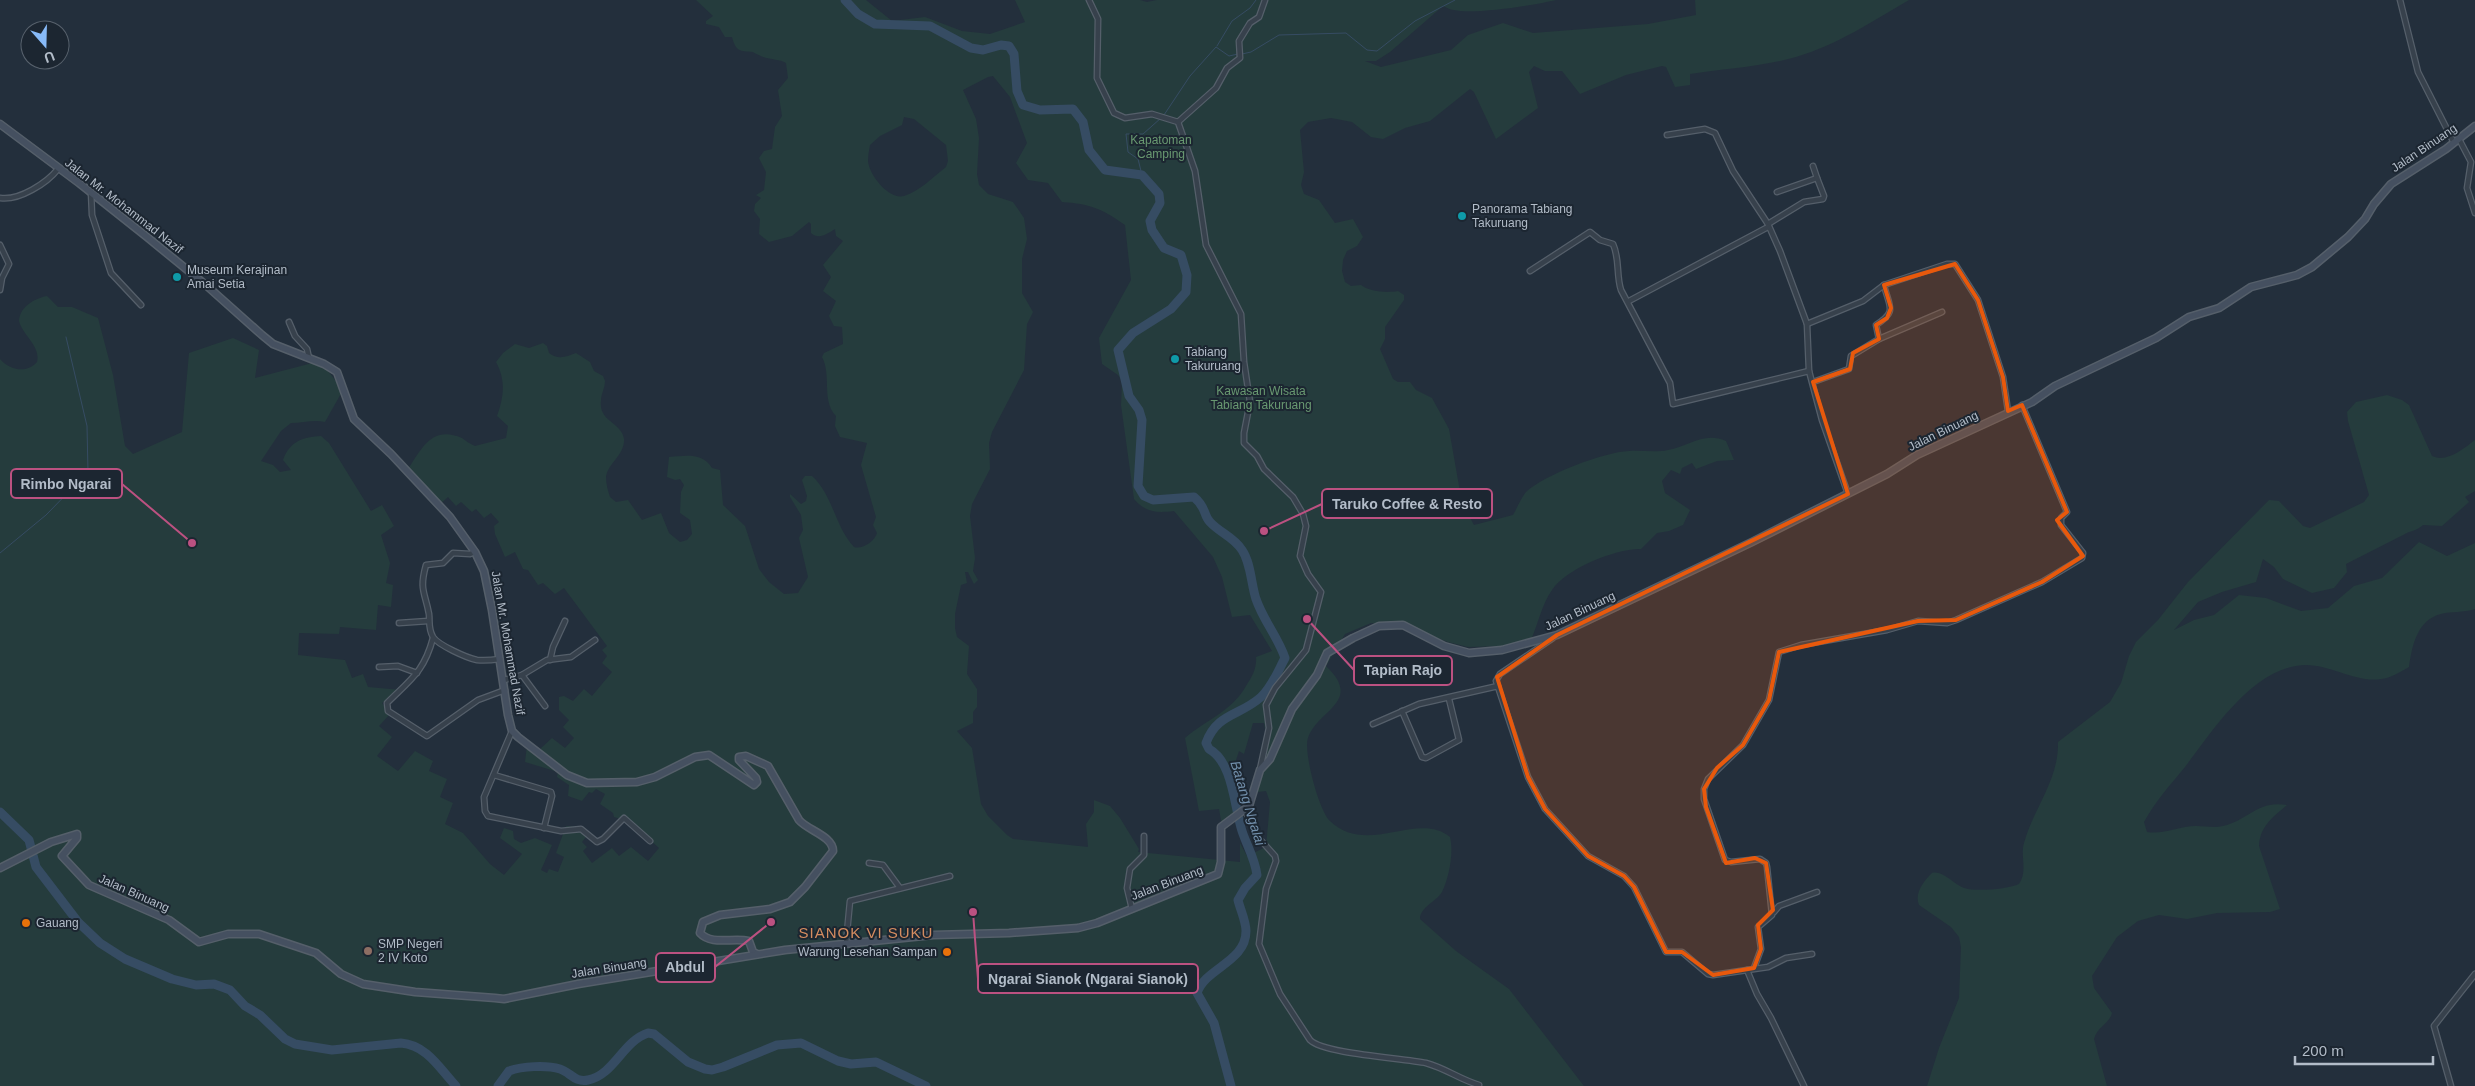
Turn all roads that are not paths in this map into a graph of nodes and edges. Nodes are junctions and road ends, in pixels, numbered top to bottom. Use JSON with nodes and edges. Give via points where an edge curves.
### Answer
{"nodes":[{"id":1,"x":1089,"y":0,"type":"edge"},
{"id":2,"x":1266,"y":0,"type":"edge"},
{"id":3,"x":2400,"y":0,"type":"edge"},
{"id":4,"x":1178,"y":122,"type":"junction"},
{"id":5,"x":0,"y":124,"type":"edge"},
{"id":6,"x":2475,"y":126,"type":"edge"},
{"id":7,"x":1667,"y":135,"type":"dead end"},
{"id":8,"x":2457,"y":141,"type":"junction"},
{"id":9,"x":1812,"y":166,"type":"dead end"},
{"id":10,"x":58,"y":169,"type":"junction"},
{"id":11,"x":1817,"y":178,"type":"junction"},
{"id":12,"x":91,"y":192,"type":"junction"},
{"id":13,"x":1777,"y":192,"type":"dead end"},
{"id":14,"x":0,"y":200,"type":"edge"},
{"id":15,"x":2475,"y":213,"type":"edge"},
{"id":16,"x":1768,"y":225,"type":"junction"},
{"id":17,"x":0,"y":245,"type":"edge"},
{"id":18,"x":1530,"y":271,"type":"dead end"},
{"id":19,"x":1884,"y":286,"type":"junction"},
{"id":20,"x":0,"y":290,"type":"edge"},
{"id":21,"x":1629,"y":301,"type":"junction"},
{"id":22,"x":141,"y":305,"type":"dead end"},
{"id":23,"x":1942,"y":312,"type":"dead end"},
{"id":24,"x":289,"y":322,"type":"dead end"},
{"id":25,"x":1807,"y":324,"type":"junction"},
{"id":26,"x":1879,"y":339,"type":"junction"},
{"id":27,"x":309,"y":358,"type":"junction"},
{"id":28,"x":1809,"y":371,"type":"junction"},
{"id":29,"x":1813,"y":382,"type":"junction"},
{"id":30,"x":2022,"y":405,"type":"junction"},
{"id":31,"x":2008,"y":412,"type":"junction"},
{"id":32,"x":1848,"y":494,"type":"junction"},
{"id":33,"x":475,"y":552,"type":"junction"},
{"id":34,"x":428,"y":621,"type":"junction"},
{"id":35,"x":565,"y":622,"type":"dead end"},
{"id":36,"x":399,"y":623,"type":"dead end"},
{"id":37,"x":1557,"y":636,"type":"junction"},
{"id":38,"x":434,"y":638,"type":"junction"},
{"id":39,"x":595,"y":640,"type":"dead end"},
{"id":40,"x":500,"y":659,"type":"junction"},
{"id":41,"x":550,"y":660,"type":"junction"},
{"id":42,"x":379,"y":667,"type":"dead end"},
{"id":43,"x":417,"y":673,"type":"junction"},
{"id":44,"x":522,"y":675,"type":"junction"},
{"id":45,"x":504,"y":680,"type":"junction"},
{"id":46,"x":1498,"y":686,"type":"junction"},
{"id":47,"x":505,"y":690,"type":"junction"},
{"id":48,"x":1449,"y":699,"type":"junction"},
{"id":49,"x":545,"y":706,"type":"dead end"},
{"id":50,"x":1402,"y":711,"type":"junction"},
{"id":51,"x":1374,"y":724,"type":"dead end"},
{"id":52,"x":512,"y":731,"type":"junction"},
{"id":53,"x":1260,"y":770,"type":"junction"},
{"id":54,"x":494,"y":775,"type":"junction"},
{"id":55,"x":1244,"y":811,"type":"junction"},
{"id":56,"x":544,"y":828,"type":"junction"},
{"id":57,"x":1144,"y":836,"type":"dead end"},
{"id":58,"x":650,"y":842,"type":"dead end"},
{"id":59,"x":869,"y":863,"type":"dead end"},
{"id":60,"x":0,"y":868,"type":"edge"},
{"id":61,"x":950,"y":876,"type":"dead end"},
{"id":62,"x":900,"y":888,"type":"junction"},
{"id":63,"x":1817,"y":892,"type":"dead end"},
{"id":64,"x":1132,"y":909,"type":"junction"},
{"id":65,"x":1772,"y":915,"type":"junction"},
{"id":66,"x":846,"y":943,"type":"junction"},
{"id":67,"x":757,"y":954,"type":"junction"},
{"id":68,"x":1812,"y":954,"type":"dead end"},
{"id":69,"x":1754,"y":968,"type":"junction"},
{"id":70,"x":1747,"y":970,"type":"junction"},
{"id":71,"x":2475,"y":974,"type":"edge"},
{"id":72,"x":1479,"y":1084,"type":"dead end"},
{"id":73,"x":1804,"y":1086,"type":"edge"},
{"id":74,"x":2451,"y":1086,"type":"edge"}],
"edges":[{"from":1,"to":4,"type":"street","via":[[1098,19],[1097,78],[1112,110],[1125,118],[1148,114]]},
{"from":2,"to":4,"type":"street","via":[[1258,17],[1250,23],[1239,41],[1240,58],[1227,68],[1216,88]]},
{"from":3,"to":8,"type":"street","via":[[2418,72]]},
{"from":4,"to":53,"type":"street","via":[[1195,171],[1206,244],[1241,314],[1250,402],[1244,443],[1264,469],[1293,497],[1303,514],[1306,526],[1300,556],[1321,592],[1306,650],[1266,705],[1269,728]]},
{"from":5,"to":10,"type":"main road","name":"Jalan Mr. Mohammad Nazif"},
{"from":6,"to":8,"type":"main road","name":"Jalan Binuang"},
{"from":7,"to":16,"type":"street","via":[[1706,129],[1715,133],[1737,178]]},
{"from":8,"to":15,"type":"street","via":[[2471,162],[2467,188]]},
{"from":8,"to":30,"type":"main road","name":"Jalan Binuang","via":[[2391,184],[2366,219],[2312,267],[2297,275],[2251,287],[2219,308],[2184,320],[2149,342],[2111,358]]},
{"from":9,"to":11,"type":"street"},
{"from":10,"to":12,"type":"main road","name":"Jalan Mr. Mohammad Nazif"},
{"from":10,"to":14,"type":"street","via":[[28,191]]},
{"from":11,"to":13,"type":"street"},
{"from":11,"to":16,"type":"street","via":[[1823,198],[1804,202]]},
{"from":12,"to":22,"type":"street","via":[[92,214],[111,273]]},
{"from":12,"to":27,"type":"main road","name":"Jalan Mr. Mohammad Nazif","via":[[273,344]]},
{"from":16,"to":21,"type":"street"},
{"from":16,"to":25,"type":"street"},
{"from":17,"to":20,"type":"street","via":[[9,264]]},
{"from":18,"to":21,"type":"street","via":[[1590,232],[1613,244],[1619,264],[1618,279]]},
{"from":19,"to":25,"type":"street","via":[[1862,301]]},
{"from":19,"to":26,"type":"street","via":[[1891,308],[1887,318],[1876,325]]},
{"from":19,"to":31,"type":"street","via":[[1947,264],[1960,268],[1978,300],[2003,377]]},
{"from":21,"to":28,"type":"street","via":[[1670,383],[1674,404]]},
{"from":23,"to":26,"type":"street"},
{"from":24,"to":27,"type":"street","via":[[295,336],[308,349]]},
{"from":25,"to":28,"type":"street"},
{"from":26,"to":29,"type":"street","via":[[1850,356],[1849,369]]},
{"from":27,"to":33,"type":"main road","name":"Jalan Mr. Mohammad Nazif","via":[[337,372],[354,419],[450,517]]},
{"from":28,"to":29,"type":"street"},
{"from":29,"to":32,"type":"street","via":[[1822,420]]},
{"from":30,"to":31,"type":"main road","name":"Jalan Binuang"},
{"from":30,"to":65,"type":"street","via":[[2067,512],[2061,518],[2061,525],[2083,554],[2082,558],[2042,582],[1947,623],[1918,621],[1779,652],[1768,700],[1743,745],[1708,779],[1704,789],[1706,807],[1725,860],[1755,858],[1766,863]]},
{"from":31,"to":32,"type":"main road","name":"Jalan Binuang","via":[[1917,455]]},
{"from":32,"to":37,"type":"main road","name":"Jalan Binuang"},
{"from":33,"to":34,"type":"street","via":[[453,553],[443,563],[426,565],[422,590]]},
{"from":33,"to":40,"type":"main road","name":"Jalan Mr. Mohammad Nazif","via":[[484,571]]},
{"from":34,"to":36,"type":"street"},
{"from":34,"to":38,"type":"street"},
{"from":35,"to":41,"type":"street"},
{"from":37,"to":46,"type":"street","via":[[1500,674],[1496,680]]},
{"from":37,"to":53,"type":"main road","name":"Jalan Binuang","via":[[1502,650],[1470,652],[1444,646],[1403,625],[1379,626],[1327,653],[1317,675],[1292,709],[1270,759]]},
{"from":38,"to":40,"type":"street","via":[[473,659]]},
{"from":38,"to":43,"type":"street","via":[[428,658]]},
{"from":39,"to":41,"type":"street","via":[[571,657]]},
{"from":40,"to":45,"type":"main road","name":"Jalan Mr. Mohammad Nazif"},
{"from":41,"to":44,"type":"street"},
{"from":42,"to":43,"type":"street","via":[[398,666]]},
{"from":43,"to":47,"type":"street","via":[[386,705],[388,711],[427,736],[478,700]]},
{"from":44,"to":45,"type":"street"},
{"from":44,"to":49,"type":"street"},
{"from":45,"to":47,"type":"main road","name":"Jalan Mr. Mohammad Nazif"},
{"from":46,"to":48,"type":"street"},
{"from":46,"to":70,"type":"street","via":[[1528,777],[1545,809],[1588,856],[1624,876],[1634,887],[1666,952],[1682,952],[1708,974]]},
{"from":47,"to":52,"type":"main road","name":"Jalan Mr. Mohammad Nazif"},
{"from":48,"to":50,"type":"street","via":[[1419,704]]},
{"from":48,"to":50,"type":"street","via":[[1459,740],[1426,758],[1418,750]]},
{"from":50,"to":51,"type":"street"},
{"from":52,"to":54,"type":"street"},
{"from":52,"to":67,"type":"main road","name":"Jalan Mr. Mohammad Nazif","via":[[567,775],[587,783],[637,782],[695,757],[709,755],[754,785],[756,778],[739,757],[746,756],[768,766],[798,820],[833,847],[830,856],[790,902],[770,909],[720,915],[703,922],[700,933],[704,937],[720,941],[737,938],[749,941]]},
{"from":53,"to":55,"type":"main road","name":"Jalan Binuang","via":[[1252,798]]},
{"from":54,"to":56,"type":"street","via":[[551,792]]},
{"from":54,"to":56,"type":"street","via":[[484,797],[486,814]]},
{"from":55,"to":64,"type":"main road","name":"Jalan Binuang","via":[[1221,826],[1221,862],[1216,876]]},
{"from":55,"to":72,"type":"street","via":[[1259,840],[1276,861],[1264,901],[1259,940],[1261,950],[1280,994],[1310,1040],[1317,1045],[1424,1063]]},
{"from":56,"to":58,"type":"street","via":[[561,831],[580,829],[596,842],[624,818]]},
{"from":57,"to":64,"type":"street","via":[[1144,855],[1130,869],[1127,888]]},
{"from":59,"to":62,"type":"street","via":[[883,865]]},
{"from":60,"to":67,"type":"main road","name":"Jalan Binuang","via":[[48,844],[77,834],[78,838],[62,856],[89,885],[169,920],[199,942],[240,932],[277,939],[316,953],[341,974],[374,987],[504,999]]},
{"from":61,"to":62,"type":"street"},
{"from":62,"to":66,"type":"street","via":[[850,901]]},
{"from":63,"to":65,"type":"street","via":[[1779,906]]},
{"from":64,"to":66,"type":"main road","name":"Jalan Binuang","via":[[1078,928]]},
{"from":65,"to":69,"type":"street","via":[[1758,927],[1761,950]]},
{"from":66,"to":67,"type":"main road","name":"Jalan Binuang"},
{"from":68,"to":69,"type":"street"},
{"from":69,"to":70,"type":"street"},
{"from":70,"to":73,"type":"street"},
{"from":71,"to":74,"type":"street","via":[[2434,1026]]}]}
